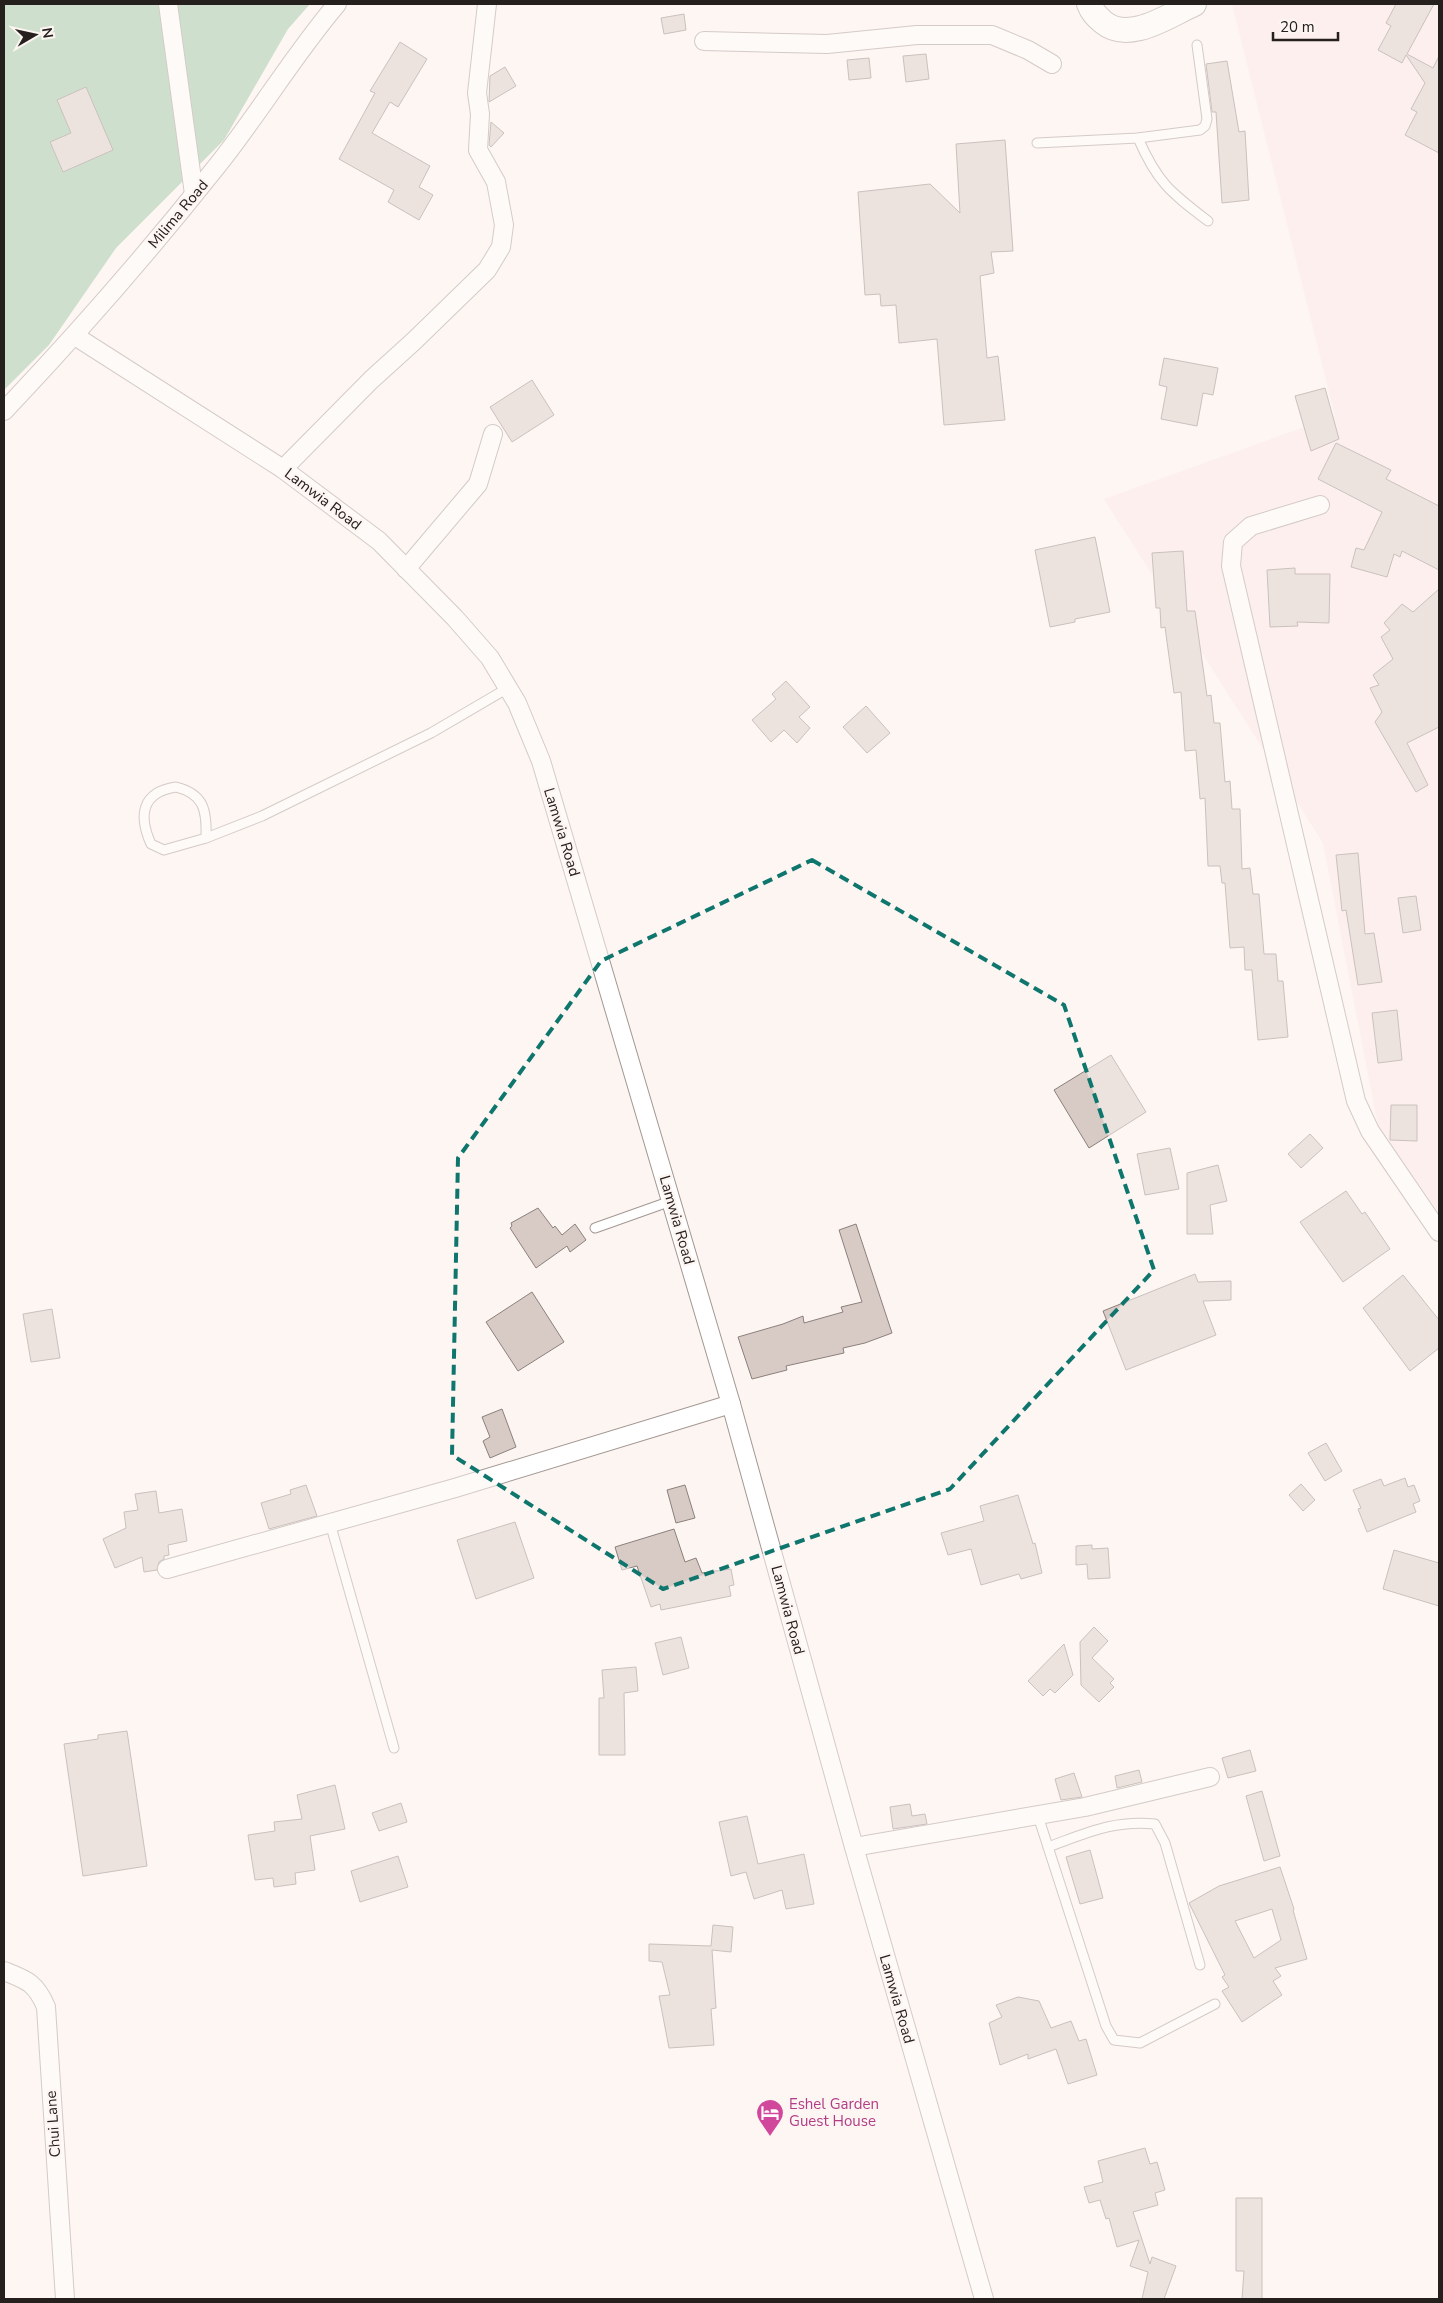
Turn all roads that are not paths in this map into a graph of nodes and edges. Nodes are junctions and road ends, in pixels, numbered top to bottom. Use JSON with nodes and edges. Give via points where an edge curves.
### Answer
{"nodes":[{"id":1,"x":168,"y":4,"type":"edge"},
{"id":2,"x":337,"y":4,"type":"edge"},
{"id":3,"x":487,"y":4,"type":"edge"},
{"id":4,"x":1089,"y":4,"type":"edge"},
{"id":5,"x":1194,"y":4,"type":"edge"},
{"id":6,"x":704,"y":40,"type":"dead end"},
{"id":7,"x":1197,"y":45,"type":"dead end"},
{"id":8,"x":1052,"y":64,"type":"dead end"},
{"id":9,"x":1138,"y":138,"type":"junction"},
{"id":10,"x":1037,"y":144,"type":"dead end"},
{"id":11,"x":194,"y":194,"type":"junction"},
{"id":12,"x":1208,"y":221,"type":"dead end"},
{"id":13,"x":75,"y":336,"type":"junction"},
{"id":14,"x":4,"y":411,"type":"edge"},
{"id":15,"x":493,"y":434,"type":"dead end"},
{"id":16,"x":283,"y":469,"type":"junction"},
{"id":17,"x":1320,"y":505,"type":"dead end"},
{"id":18,"x":406,"y":568,"type":"junction"},
{"id":19,"x":508,"y":688,"type":"junction"},
{"id":20,"x":206,"y":838,"type":"junction"},
{"id":21,"x":671,"y":1201,"type":"junction"},
{"id":22,"x":596,"y":1228,"type":"dead end"},
{"id":23,"x":1439,"y":1232,"type":"edge"},
{"id":24,"x":731,"y":1404,"type":"junction"},
{"id":25,"x":330,"y":1523,"type":"junction"},
{"id":26,"x":167,"y":1569,"type":"dead end"},
{"id":27,"x":394,"y":1748,"type":"dead end"},
{"id":28,"x":1210,"y":1777,"type":"dead end"},
{"id":29,"x":1038,"y":1816,"type":"junction"},
{"id":30,"x":854,"y":1846,"type":"junction"},
{"id":31,"x":1048,"y":1847,"type":"junction"},
{"id":32,"x":1200,"y":1965,"type":"dead end"},
{"id":33,"x":4,"y":1971,"type":"edge"},
{"id":34,"x":1215,"y":2004,"type":"dead end"},
{"id":35,"x":65,"y":2299,"type":"edge"},
{"id":36,"x":984,"y":2299,"type":"edge"}],
"edges":[{"from":1,"to":11,"type":"street"},
{"from":2,"to":11,"type":"street","name":"Milima Road"},
{"from":3,"to":16,"type":"street","via":[[477,93],[480,114],[478,150],[496,182],[504,225],[502,247],[487,270]]},
{"from":4,"to":5,"type":"street","via":[[1092,12],[1108,26],[1123,31],[1143,28]]},
{"from":6,"to":8,"type":"street","via":[[827,44],[917,35],[992,35]]},
{"from":7,"to":9,"type":"lane","via":[[1207,119],[1205,126],[1192,132]]},
{"from":9,"to":10,"type":"lane"},
{"from":9,"to":12,"type":"lane","via":[[1161,182]]},
{"from":11,"to":13,"type":"street","name":"Milima Road"},
{"from":13,"to":14,"type":"street","name":"Milima Road"},
{"from":13,"to":16,"type":"street","name":"Lamwia Road"},
{"from":15,"to":18,"type":"street","via":[[478,484]]},
{"from":16,"to":18,"type":"street","name":"Lamwia Road","via":[[379,542]]},
{"from":17,"to":23,"type":"street","via":[[1251,526],[1233,542],[1231,566],[1356,1101],[1370,1131]]},
{"from":18,"to":19,"type":"street","name":"Lamwia Road","via":[[490,658]]},
{"from":19,"to":20,"type":"lane","via":[[431,733],[262,816]]},
{"from":19,"to":21,"type":"street","name":"Lamwia Road","via":[[541,761]]},
{"from":20,"to":20,"type":"lane","via":[[200,798],[191,791],[176,787],[163,789],[150,797],[144,811],[144,828],[151,844],[164,850]]},
{"from":21,"to":22,"type":"lane"},
{"from":21,"to":24,"type":"street","name":"Lamwia Road"},
{"from":24,"to":25,"type":"street"},
{"from":24,"to":30,"type":"street","name":"Lamwia Road"},
{"from":25,"to":26,"type":"street"},
{"from":25,"to":27,"type":"lane"},
{"from":28,"to":29,"type":"street"},
{"from":29,"to":30,"type":"street"},
{"from":29,"to":31,"type":"lane"},
{"from":30,"to":36,"type":"street","name":"Lamwia Road"},
{"from":31,"to":32,"type":"lane","via":[[1106,1826],[1132,1822],[1155,1824],[1165,1843]]},
{"from":31,"to":34,"type":"lane","via":[[1106,2026],[1114,2040],[1140,2043]]},
{"from":33,"to":35,"type":"street","name":"Chui Lane","via":[[40,1991],[46,2007]]}]}
